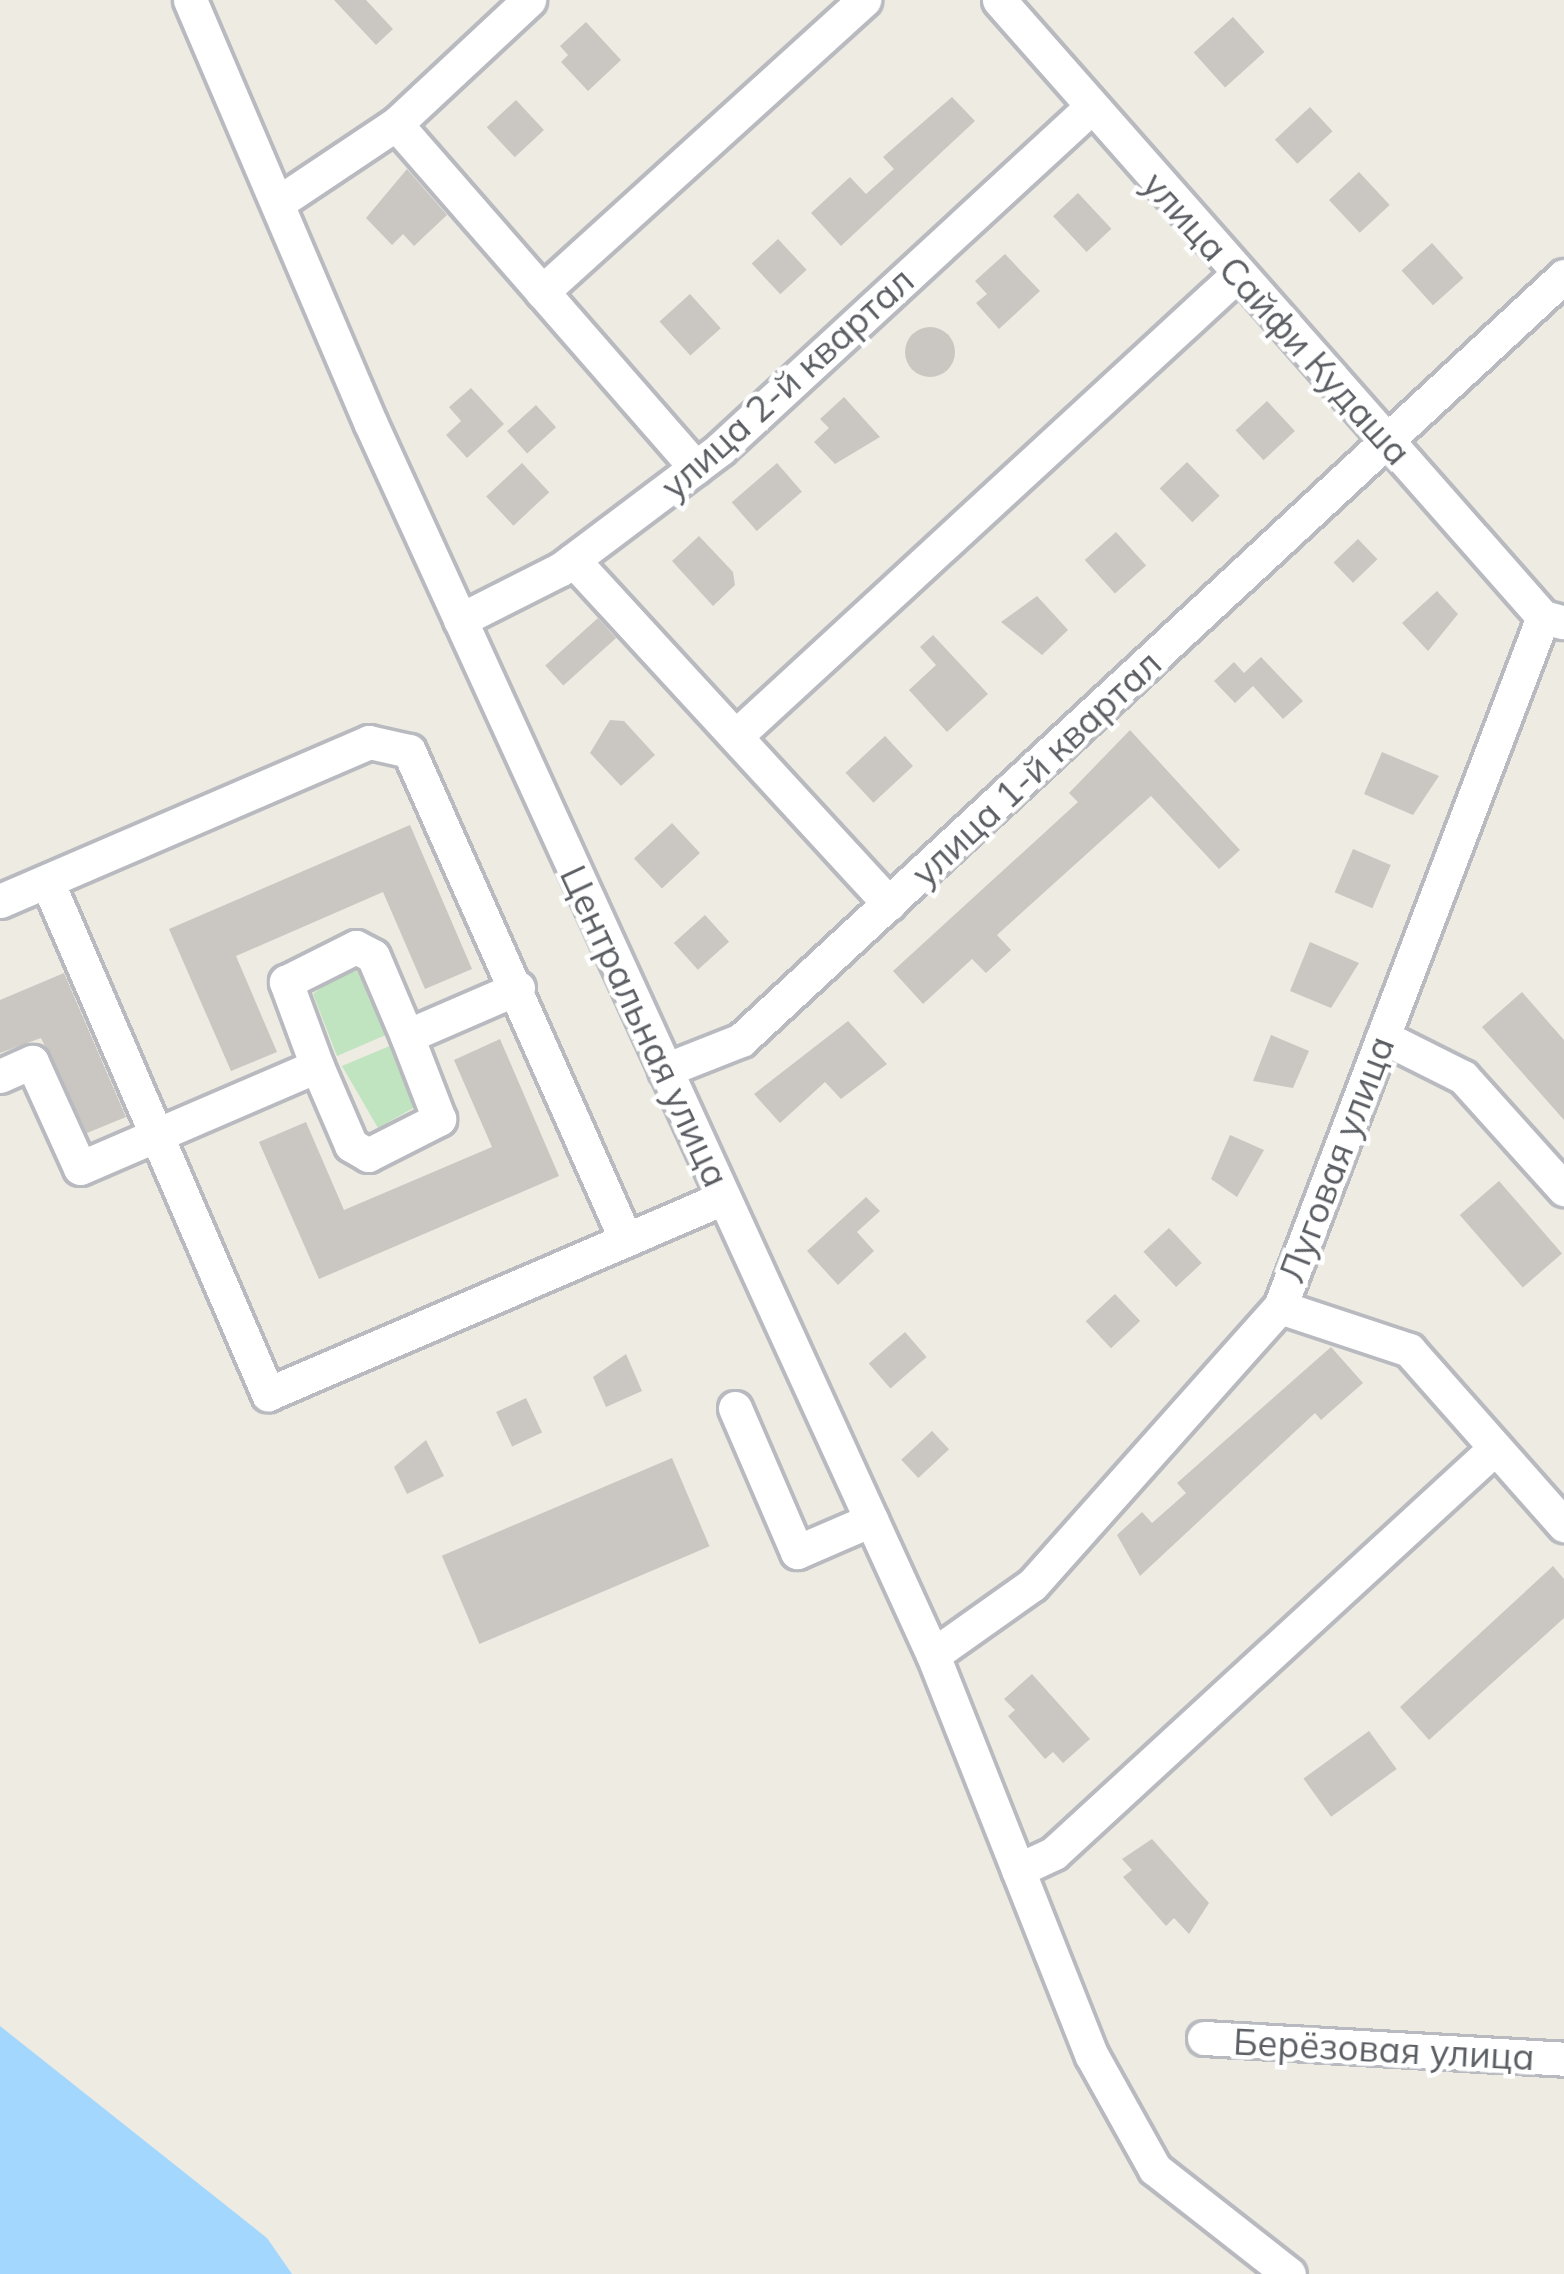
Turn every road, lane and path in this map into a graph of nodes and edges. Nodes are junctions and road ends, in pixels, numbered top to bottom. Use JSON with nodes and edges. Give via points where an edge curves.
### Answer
{"nodes":[{"id":1,"x":190,"y":0,"type":"edge"},
{"id":2,"x":530,"y":0,"type":"edge"},
{"id":3,"x":864,"y":0,"type":"edge"},
{"id":4,"x":999,"y":0,"type":"edge"},
{"id":5,"x":1088,"y":110,"type":"junction"},
{"id":6,"x":396,"y":124,"type":"junction"},
{"id":7,"x":282,"y":200,"type":"junction"},
{"id":8,"x":1238,"y":274,"type":"junction"},
{"id":9,"x":1564,"y":275,"type":"edge"},
{"id":10,"x":542,"y":292,"type":"junction"},
{"id":11,"x":1389,"y":440,"type":"junction"},
{"id":12,"x":696,"y":468,"type":"junction"},
{"id":13,"x":573,"y":560,"type":"junction"},
{"id":14,"x":460,"y":620,"type":"junction"},
{"id":15,"x":1553,"y":620,"type":"edge"},
{"id":16,"x":737,"y":735,"type":"junction"},
{"id":17,"x":47,"y":881,"type":"junction"},
{"id":18,"x":0,"y":901,"type":"edge"},
{"id":19,"x":889,"y":904,"type":"junction"},
{"id":20,"x":518,"y":988,"type":"junction"},
{"id":21,"x":407,"y":1036,"type":"junction"},
{"id":22,"x":1383,"y":1036,"type":"junction"},
{"id":23,"x":317,"y":1066,"type":"junction"},
{"id":24,"x":665,"y":1070,"type":"junction"},
{"id":25,"x":0,"y":1076,"type":"edge"},
{"id":26,"x":157,"y":1135,"type":"junction"},
{"id":27,"x":1564,"y":1189,"type":"edge"},
{"id":28,"x":723,"y":1198,"type":"junction"},
{"id":29,"x":626,"y":1240,"type":"junction"},
{"id":30,"x":1280,"y":1307,"type":"junction"},
{"id":31,"x":735,"y":1408,"type":"dead end"},
{"id":32,"x":1496,"y":1448,"type":"junction"},
{"id":33,"x":871,"y":1520,"type":"junction"},
{"id":34,"x":1564,"y":1525,"type":"edge"},
{"id":35,"x":933,"y":1654,"type":"junction"},
{"id":36,"x":1018,"y":1870,"type":"junction"},
{"id":37,"x":1204,"y":2038,"type":"dead end"},
{"id":38,"x":1564,"y":2060,"type":"edge"},
{"id":39,"x":1289,"y":2274,"type":"edge"}],
"edges":[{"from":1,"to":7,"type":"street","name":"Центральная улица"},
{"from":2,"to":6,"type":"street"},
{"from":3,"to":10,"type":"street"},
{"from":4,"to":5,"type":"street","name":"улица Сайфи Кудаша"},
{"from":5,"to":8,"type":"street","name":"улица Сайфи Кудаша"},
{"from":5,"to":12,"type":"street","name":"улица 2-й квартал"},
{"from":6,"to":7,"type":"street"},
{"from":6,"to":10,"type":"street"},
{"from":7,"to":14,"type":"street","name":"Центральная улица"},
{"from":8,"to":11,"type":"street","name":"улица Сайфи Кудаша"},
{"from":8,"to":16,"type":"street"},
{"from":9,"to":11,"type":"street","name":"улица 1-й квартал"},
{"from":10,"to":12,"type":"street"},
{"from":11,"to":15,"type":"street","name":"улица Сайфи Кудаша"},
{"from":11,"to":19,"type":"street","name":"улица 1-й квартал"},
{"from":12,"to":13,"type":"street","name":"улица 2-й квартал"},
{"from":13,"to":14,"type":"street","name":"улица 2-й квартал"},
{"from":13,"to":16,"type":"street"},
{"from":14,"to":24,"type":"street","name":"Центральная улица"},
{"from":15,"to":22,"type":"street","name":"Луговая улица"},
{"from":16,"to":19,"type":"street"},
{"from":17,"to":18,"type":"street"},
{"from":17,"to":20,"type":"street","via":[[369,742],[396,745],[420,762]]},
{"from":17,"to":26,"type":"street"},
{"from":19,"to":24,"type":"street","name":"улица 1-й квартал","via":[[741,1040]]},
{"from":20,"to":21,"type":"street"},
{"from":20,"to":29,"type":"street"},
{"from":21,"to":23,"type":"street","via":[[373,956],[356,947],[286,982]]},
{"from":21,"to":23,"type":"street","via":[[439,1119],[368,1155],[351,1145]]},
{"from":22,"to":27,"type":"street","via":[[1462,1077]]},
{"from":22,"to":30,"type":"street","name":"Луговая улица"},
{"from":23,"to":26,"type":"street"},
{"from":24,"to":28,"type":"street","name":"Центральная улица"},
{"from":25,"to":26,"type":"street","via":[[32,1062],[80,1168]]},
{"from":26,"to":29,"type":"street","via":[[268,1394]]},
{"from":28,"to":29,"type":"street"},
{"from":28,"to":33,"type":"street","name":"Центральная улица"},
{"from":30,"to":32,"type":"street","via":[[1409,1350]]},
{"from":30,"to":35,"type":"street","name":"Луговая улица","via":[[1032,1585]]},
{"from":31,"to":33,"type":"street","via":[[797,1552]]},
{"from":32,"to":34,"type":"street"},
{"from":32,"to":36,"type":"street","via":[[1054,1853]]},
{"from":33,"to":35,"type":"street","name":"Центральная улица"},
{"from":35,"to":36,"type":"street","name":"Центральная улица"},
{"from":36,"to":39,"type":"street","name":"Центральная улица","via":[[1092,2056],[1155,2169]]},
{"from":37,"to":38,"type":"street","name":"Берёзовая улица"}]}
